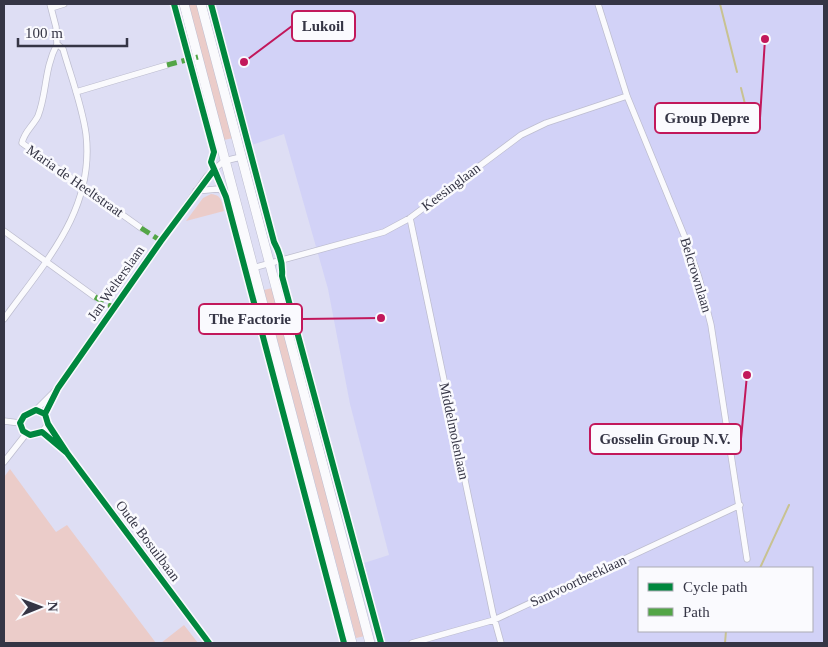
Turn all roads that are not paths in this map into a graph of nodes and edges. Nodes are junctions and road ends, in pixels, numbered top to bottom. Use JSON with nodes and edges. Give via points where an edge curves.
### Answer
{"nodes":[{"id":1,"x":64,"y":4,"type":"edge"},
{"id":2,"x":184,"y":4,"type":"edge"},
{"id":3,"x":201,"y":4,"type":"edge"},
{"id":4,"x":598,"y":4,"type":"edge"},
{"id":5,"x":50,"y":6,"type":"edge"},
{"id":6,"x":57,"y":44,"type":"junction"},
{"id":7,"x":167,"y":65,"type":"dead end"},
{"id":8,"x":76,"y":92,"type":"junction"},
{"id":9,"x":627,"y":96,"type":"junction"},
{"id":10,"x":241,"y":157,"type":"junction"},
{"id":11,"x":224,"y":161,"type":"junction"},
{"id":12,"x":84,"y":187,"type":"junction"},
{"id":13,"x":196,"y":191,"type":"junction"},
{"id":14,"x":234,"y":196,"type":"junction"},
{"id":15,"x":410,"y":218,"type":"junction"},
{"id":16,"x":141,"y":228,"type":"dead end"},
{"id":17,"x":4,"y":231,"type":"edge"},
{"id":18,"x":46,"y":260,"type":"junction"},
{"id":19,"x":270,"y":263,"type":"junction"},
{"id":20,"x":254,"y":268,"type":"junction"},
{"id":21,"x":95,"y":297,"type":"dead end"},
{"id":22,"x":4,"y":319,"type":"edge"},
{"id":23,"x":58,"y":388,"type":"junction"},
{"id":24,"x":36,"y":410,"type":"junction"},
{"id":25,"x":45,"y":414,"type":"junction"},
{"id":26,"x":4,"y":421,"type":"edge"},
{"id":27,"x":20,"y":422,"type":"junction"},
{"id":28,"x":48,"y":424,"type":"junction"},
{"id":29,"x":42,"y":432,"type":"junction"},
{"id":30,"x":26,"y":434,"type":"junction"},
{"id":31,"x":67,"y":453,"type":"junction"},
{"id":32,"x":4,"y":462,"type":"edge"},
{"id":33,"x":740,"y":505,"type":"junction"},
{"id":34,"x":747,"y":559,"type":"dead end"},
{"id":35,"x":494,"y":620,"type":"junction"},
{"id":36,"x":209,"y":643,"type":"edge"},
{"id":37,"x":352,"y":643,"type":"edge"},
{"id":38,"x":370,"y":643,"type":"edge"},
{"id":39,"x":412,"y":643,"type":"edge"},
{"id":40,"x":501,"y":643,"type":"edge"}],
"edges":[{"from":1,"to":5,"type":"street"},
{"from":2,"to":11,"type":"main road"},
{"from":3,"to":10,"type":"main road"},
{"from":4,"to":9,"type":"street","name":"Belcrownlaan"},
{"from":5,"to":6,"type":"street"},
{"from":6,"to":8,"type":"street","via":[[63,49]]},
{"from":6,"to":12,"type":"street","name":"Maria de Heeltstraat","via":[[49,60],[38,116],[23,136],[22,143]]},
{"from":7,"to":8,"type":"street"},
{"from":8,"to":12,"type":"street","via":[[87,149]]},
{"from":9,"to":15,"type":"street","name":"Keesinglaan","via":[[546,123],[521,135]]},
{"from":9,"to":33,"type":"street","name":"Belcrownlaan","via":[[699,278],[711,325]]},
{"from":10,"to":11,"type":"street","name":"Jan Welterslaan"},
{"from":10,"to":19,"type":"main road"},
{"from":11,"to":13,"type":"street","name":"Jan Welterslaan"},
{"from":11,"to":14,"type":"main road"},
{"from":12,"to":16,"type":"street","name":"Maria de Heeltstraat"},
{"from":12,"to":18,"type":"street","via":[[77,210]]},
{"from":13,"to":14,"type":"street","via":[[218,189]]},
{"from":13,"to":23,"type":"street","name":"Jan Welterslaan"},
{"from":14,"to":20,"type":"main road"},
{"from":15,"to":19,"type":"street","name":"Keesinglaan","via":[[384,232]]},
{"from":15,"to":35,"type":"street","name":"Middelmolenlaan"},
{"from":17,"to":18,"type":"street"},
{"from":18,"to":21,"type":"street"},
{"from":18,"to":22,"type":"street"},
{"from":19,"to":20,"type":"street","name":"Keesinglaan"},
{"from":19,"to":38,"type":"main road"},
{"from":20,"to":37,"type":"main road"},
{"from":23,"to":24,"type":"street","name":"Jan Welterslaan"},
{"from":23,"to":25,"type":"street","name":"Jan Welterslaan"},
{"from":24,"to":25,"type":"street"},
{"from":24,"to":27,"type":"street"},
{"from":25,"to":28,"type":"street"},
{"from":26,"to":27,"type":"street"},
{"from":27,"to":30,"type":"street"},
{"from":28,"to":29,"type":"street"},
{"from":28,"to":31,"type":"street","name":"Oude Bosuilbaan"},
{"from":29,"to":30,"type":"street"},
{"from":29,"to":31,"type":"street","name":"Oude Bosuilbaan"},
{"from":30,"to":32,"type":"street"},
{"from":31,"to":36,"type":"street","name":"Oude Bosuilbaan"},
{"from":33,"to":34,"type":"street","name":"Belcrownlaan"},
{"from":33,"to":35,"type":"street","name":"Santvoortbeeklaan"},
{"from":35,"to":39,"type":"street","name":"Santvoortbeeklaan"},
{"from":35,"to":40,"type":"street","name":"Middelmolenlaan"}]}
